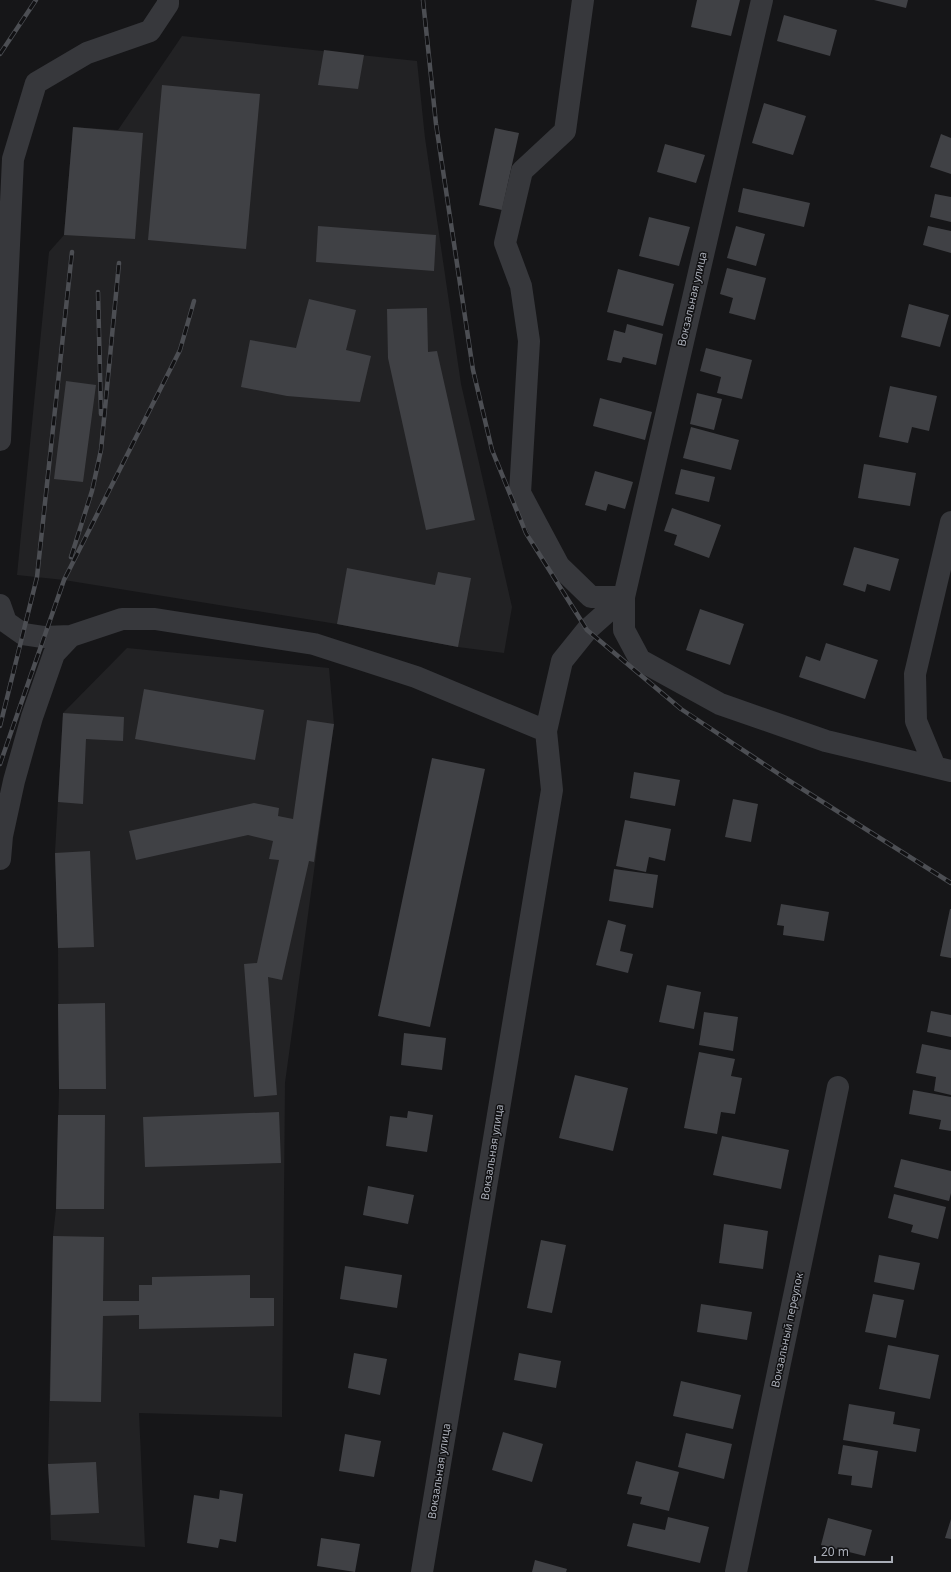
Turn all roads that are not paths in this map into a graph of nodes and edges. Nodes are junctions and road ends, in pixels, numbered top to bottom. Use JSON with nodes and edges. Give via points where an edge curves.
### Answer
{"nodes":[{"id":1,"x":168,"y":0,"type":"edge"},
{"id":2,"x":583,"y":0,"type":"edge"},
{"id":3,"x":762,"y":0,"type":"edge"},
{"id":4,"x":0,"y":440,"type":"edge"},
{"id":5,"x":951,"y":522,"type":"edge"},
{"id":6,"x":624,"y":597,"type":"junction"},
{"id":7,"x":3,"y":614,"type":"edge"},
{"id":8,"x":71,"y":636,"type":"junction"},
{"id":9,"x":546,"y":731,"type":"junction"},
{"id":10,"x":943,"y":769,"type":"edge"},
{"id":11,"x":0,"y":859,"type":"edge"},
{"id":12,"x":838,"y":1087,"type":"dead end"},
{"id":13,"x":422,"y":1572,"type":"edge"},
{"id":14,"x":736,"y":1572,"type":"edge"}],
"edges":[{"from":1,"to":4,"type":"street","via":[[168,4],[150,31],[87,53],[36,83],[13,160]]},
{"from":2,"to":6,"type":"street","via":[[566,131],[522,171],[505,243],[521,286],[529,341],[520,493],[559,566],[591,596]]},
{"from":3,"to":6,"type":"street","name":"Вокзальная улица"},
{"from":5,"to":10,"type":"street","via":[[915,674],[916,721]]},
{"from":6,"to":9,"type":"street","name":"Вокзальная улица","via":[[587,630],[562,661]]},
{"from":6,"to":10,"type":"street","name":"Вокзальная улица","via":[[624,630],[640,660],[720,704],[826,741]]},
{"from":7,"to":8,"type":"street","via":[[23,634],[43,637]]},
{"from":8,"to":9,"type":"street","via":[[122,619],[155,619],[314,644],[416,677]]},
{"from":8,"to":11,"type":"street","via":[[54,654],[32,717],[14,781],[2,836]]},
{"from":9,"to":13,"type":"street","name":"Вокзальная улица","via":[[552,790]]},
{"from":12,"to":14,"type":"street","name":"Вокзальный переулок"}]}
